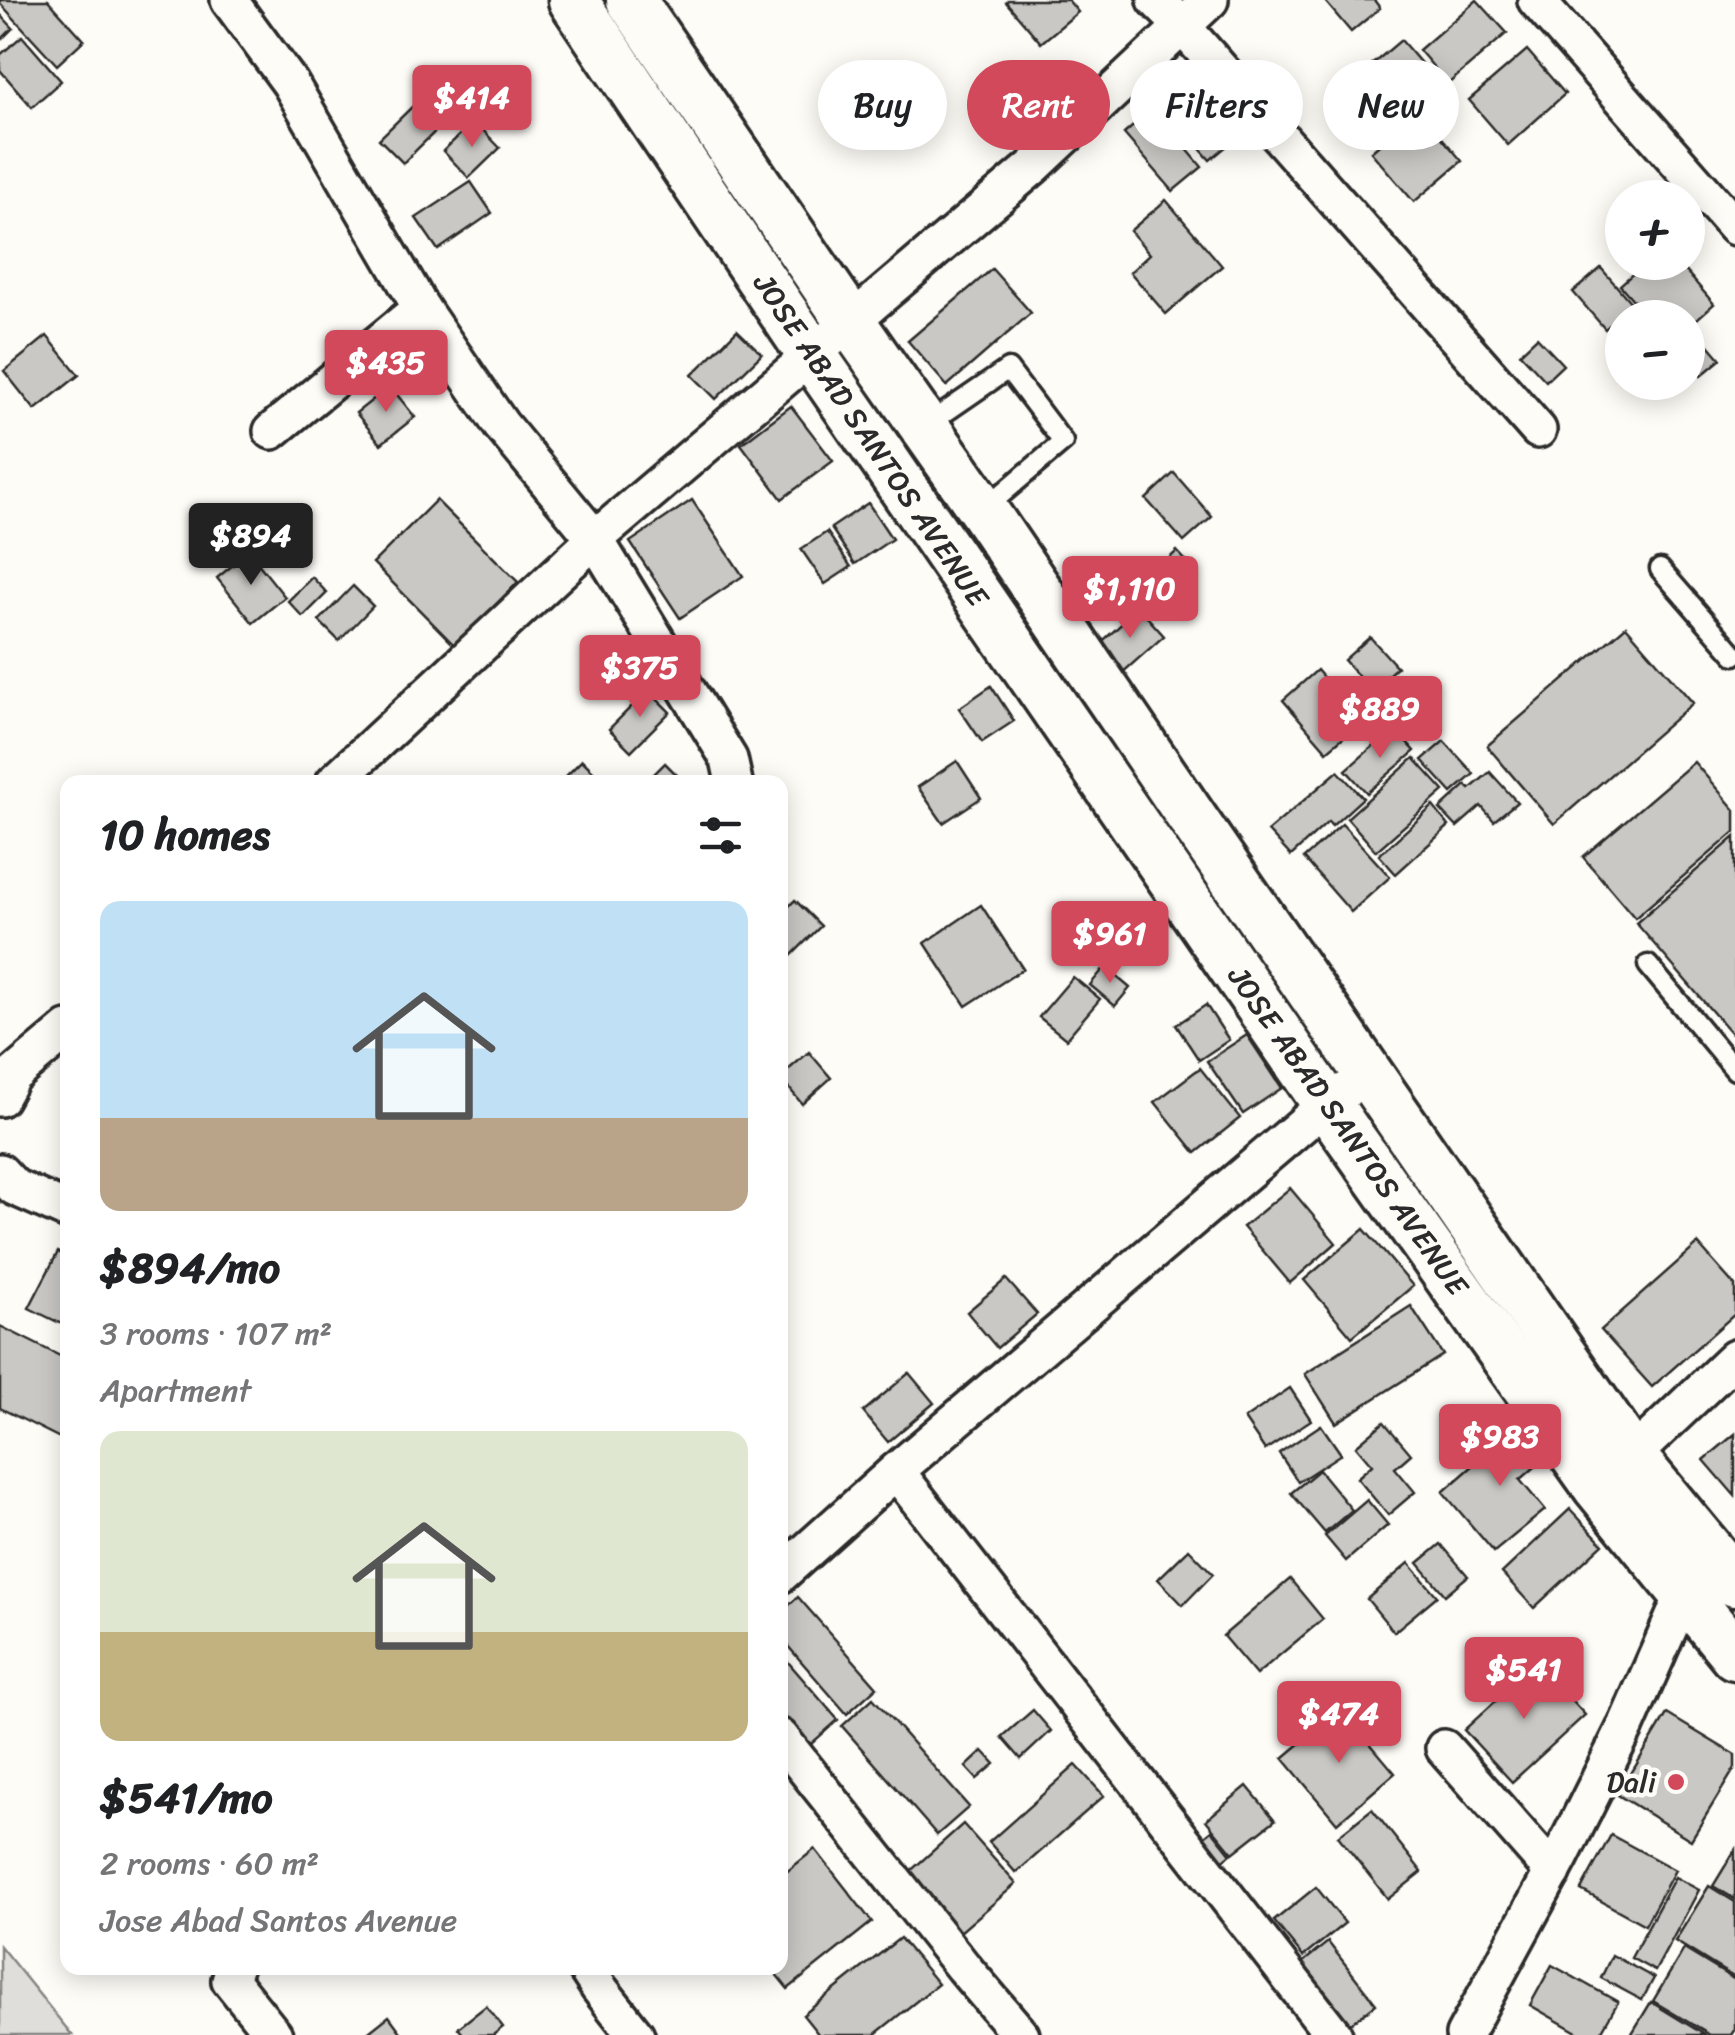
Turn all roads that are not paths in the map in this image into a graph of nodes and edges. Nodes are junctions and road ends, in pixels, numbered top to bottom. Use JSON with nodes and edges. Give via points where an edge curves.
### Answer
{"nodes":[{"id":1,"x":229,"y":0,"type":"edge"},
{"id":2,"x":572,"y":0,"type":"edge"},
{"id":3,"x":631,"y":0,"type":"edge"},
{"id":4,"x":1156,"y":0,"type":"edge"},
{"id":5,"x":1210,"y":0,"type":"edge"},
{"id":6,"x":1536,"y":0,"type":"edge"},
{"id":7,"x":1183,"y":26,"type":"junction"},
{"id":8,"x":1735,"y":227,"type":"edge"},
{"id":9,"x":422,"y":308,"type":"junction"},
{"id":10,"x":850,"y":321,"type":"junction"},
{"id":11,"x":812,"y":355,"type":"junction"},
{"id":12,"x":924,"y":428,"type":"junction"},
{"id":13,"x":1538,"y":430,"type":"dead end"},
{"id":14,"x":272,"y":431,"type":"dead end"},
{"id":15,"x":983,"y":510,"type":"junction"},
{"id":16,"x":595,"y":539,"type":"junction"},
{"id":17,"x":1660,"y":570,"type":"dead end"},
{"id":18,"x":1735,"y":655,"type":"edge"},
{"id":19,"x":342,"y":775,"type":"edge"},
{"id":20,"x":732,"y":775,"type":"edge"},
{"id":21,"x":1648,"y":965,"type":"dead end"},
{"id":22,"x":60,"y":1036,"type":"edge"},
{"id":23,"x":1735,"y":1070,"type":"edge"},
{"id":24,"x":1368,"y":1075,"type":"junction"},
{"id":25,"x":0,"y":1098,"type":"edge"},
{"id":26,"x":1328,"y":1104,"type":"junction"},
{"id":27,"x":0,"y":1172,"type":"edge"},
{"id":28,"x":60,"y":1208,"type":"edge"},
{"id":29,"x":1735,"y":1358,"type":"edge"},
{"id":30,"x":1632,"y":1457,"type":"junction"},
{"id":31,"x":896,"y":1471,"type":"junction"},
{"id":32,"x":1596,"y":1486,"type":"junction"},
{"id":33,"x":788,"y":1568,"type":"edge"},
{"id":34,"x":1727,"y":1573,"type":"edge"},
{"id":35,"x":1684,"y":1594,"type":"junction"},
{"id":36,"x":1735,"y":1655,"type":"edge"},
{"id":37,"x":788,"y":1747,"type":"edge"},
{"id":38,"x":1444,"y":1748,"type":"dead end"},
{"id":39,"x":1552,"y":1872,"type":"junction"},
{"id":40,"x":232,"y":1975,"type":"edge"},
{"id":41,"x":590,"y":1975,"type":"edge"},
{"id":42,"x":274,"y":2035,"type":"edge"},
{"id":43,"x":636,"y":2035,"type":"edge"},
{"id":44,"x":1021,"y":2035,"type":"edge"},
{"id":45,"x":1334,"y":2035,"type":"edge"},
{"id":46,"x":1464,"y":2035,"type":"edge"}],
"edges":[{"from":1,"to":9,"type":"street","via":[[290,83]]},
{"from":2,"to":11,"type":"main road","name":"JOSE ABAD SANTOS AVENUE"},
{"from":3,"to":10,"type":"main road","name":"JOSE ABAD SANTOS AVENUE"},
{"from":4,"to":7,"type":"street"},
{"from":5,"to":7,"type":"street"},
{"from":6,"to":8,"type":"street"},
{"from":7,"to":10,"type":"street","via":[[1034,166]]},
{"from":7,"to":13,"type":"street"},
{"from":9,"to":14,"type":"street"},
{"from":9,"to":16,"type":"street","via":[[500,425]]},
{"from":10,"to":11,"type":"street"},
{"from":10,"to":12,"type":"main road","name":"JOSE ABAD SANTOS AVENUE"},
{"from":11,"to":16,"type":"street"},
{"from":11,"to":26,"type":"main road","name":"JOSE ABAD SANTOS AVENUE"},
{"from":12,"to":15,"type":"main road","name":"JOSE ABAD SANTOS AVENUE"},
{"from":12,"to":15,"type":"lane","via":[[1008,369],[1064,442]]},
{"from":15,"to":24,"type":"main road","name":"JOSE ABAD SANTOS AVENUE"},
{"from":16,"to":19,"type":"street"},
{"from":16,"to":20,"type":"street","via":[[729,759]]},
{"from":17,"to":18,"type":"lane"},
{"from":21,"to":23,"type":"lane"},
{"from":22,"to":25,"type":"street","via":[[12,1076]]},
{"from":24,"to":26,"type":"street"},
{"from":24,"to":30,"type":"main road","name":"JOSE ABAD SANTOS AVENUE"},
{"from":26,"to":31,"type":"street"},
{"from":26,"to":32,"type":"main road","name":"JOSE ABAD SANTOS AVENUE"},
{"from":27,"to":28,"type":"street","via":[[14,1187]]},
{"from":29,"to":30,"type":"street"},
{"from":30,"to":32,"type":"street"},
{"from":30,"to":34,"type":"main road","name":"JOSE ABAD SANTOS AVENUE"},
{"from":31,"to":33,"type":"street"},
{"from":31,"to":45,"type":"street"},
{"from":32,"to":35,"type":"main road","name":"JOSE ABAD SANTOS AVENUE"},
{"from":34,"to":35,"type":"street"},
{"from":35,"to":36,"type":"main road","name":"JOSE ABAD SANTOS AVENUE"},
{"from":35,"to":39,"type":"street"},
{"from":37,"to":44,"type":"street"},
{"from":38,"to":39,"type":"street"},
{"from":39,"to":46,"type":"street"},
{"from":40,"to":42,"type":"street"},
{"from":41,"to":43,"type":"street"}]}
